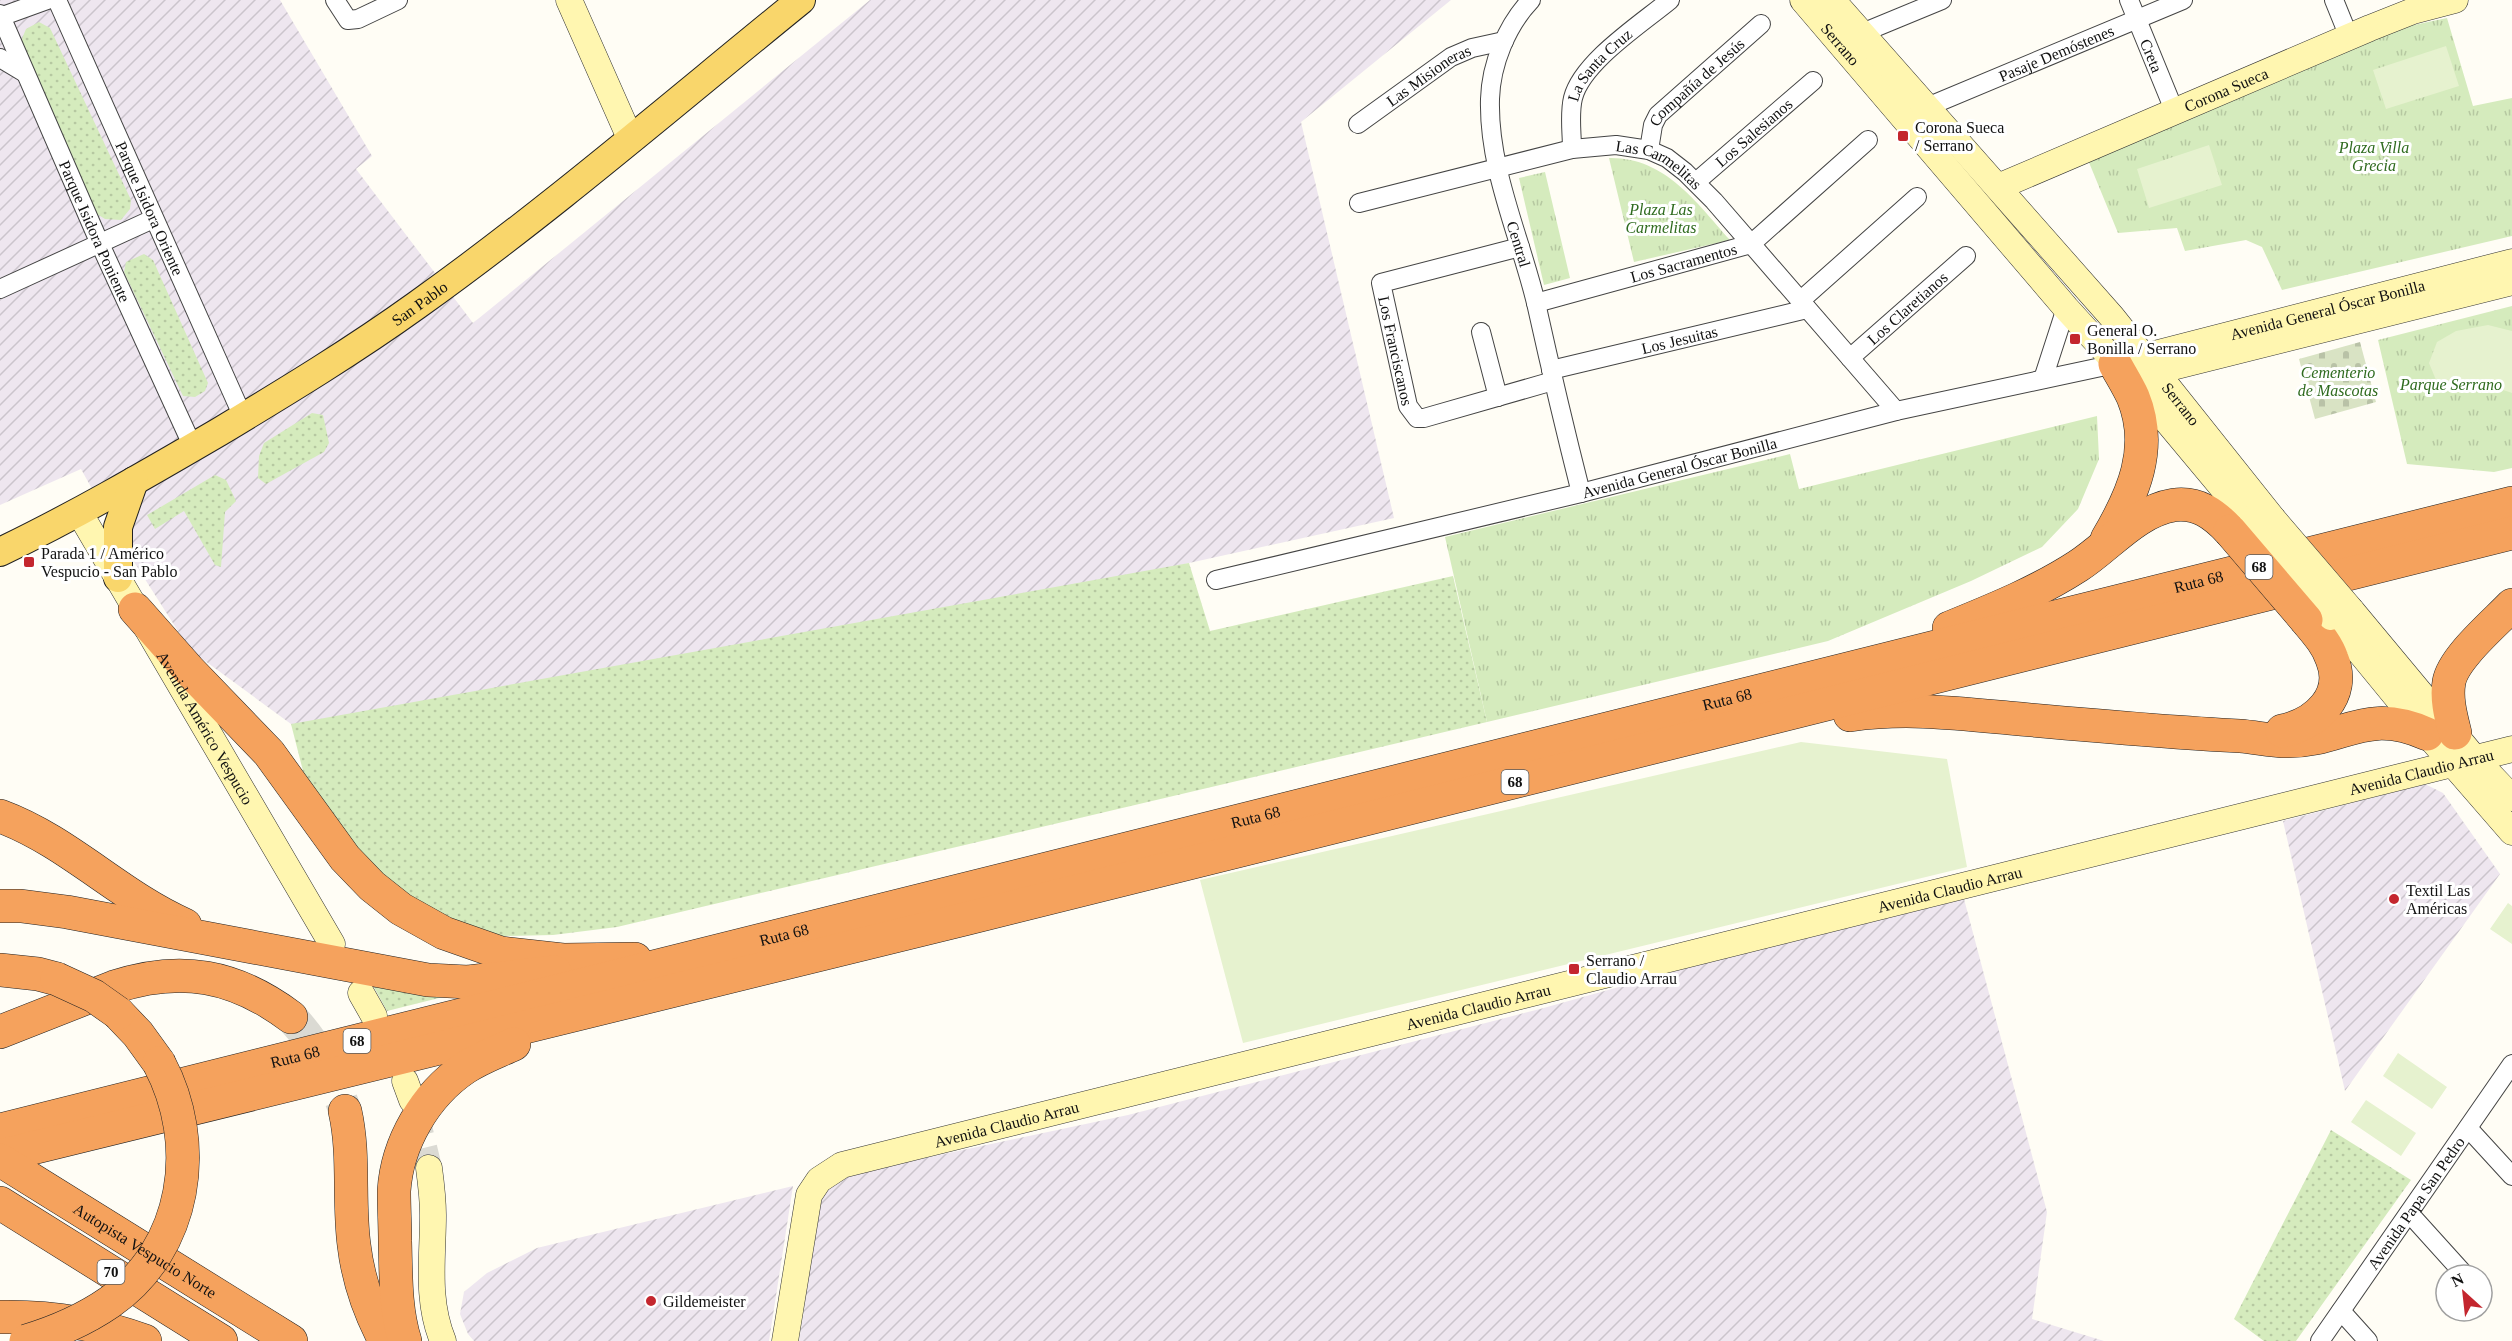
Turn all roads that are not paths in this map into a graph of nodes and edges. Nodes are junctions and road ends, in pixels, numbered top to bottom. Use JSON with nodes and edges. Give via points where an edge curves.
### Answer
{"nodes":[{"id":1,"x":47,"y":0,"type":"edge"},
{"id":2,"x":57,"y":0,"type":"edge"},
{"id":3,"x":335,"y":0,"type":"edge"},
{"id":4,"x":398,"y":0,"type":"edge"},
{"id":5,"x":569,"y":0,"type":"edge"},
{"id":6,"x":801,"y":0,"type":"edge"},
{"id":7,"x":1531,"y":0,"type":"edge"},
{"id":8,"x":1670,"y":0,"type":"edge"},
{"id":9,"x":1803,"y":0,"type":"edge"},
{"id":10,"x":1832,"y":0,"type":"edge"},
{"id":11,"x":1942,"y":0,"type":"edge"},
{"id":12,"x":2129,"y":0,"type":"edge"},
{"id":13,"x":2183,"y":0,"type":"edge"},
{"id":14,"x":2334,"y":0,"type":"edge"},
{"id":15,"x":2455,"y":0,"type":"edge"},
{"id":16,"x":0,"y":16,"type":"edge"},
{"id":17,"x":2137,"y":19,"type":"junction"},
{"id":18,"x":1761,"y":24,"type":"dead end"},
{"id":19,"x":1862,"y":33,"type":"junction"},
{"id":20,"x":2349,"y":37,"type":"junction"},
{"id":21,"x":1504,"y":41,"type":"junction"},
{"id":22,"x":0,"y":58,"type":"edge"},
{"id":23,"x":25,"y":73,"type":"junction"},
{"id":24,"x":1813,"y":81,"type":"dead end"},
{"id":25,"x":1927,"y":106,"type":"junction"},
{"id":26,"x":2174,"y":110,"type":"junction"},
{"id":27,"x":1358,"y":124,"type":"dead end"},
{"id":28,"x":630,"y":138,"type":"junction"},
{"id":29,"x":1868,"y":140,"type":"dead end"},
{"id":30,"x":1572,"y":150,"type":"junction"},
{"id":31,"x":1648,"y":150,"type":"junction"},
{"id":32,"x":1498,"y":168,"type":"junction"},
{"id":33,"x":1696,"y":182,"type":"junction"},
{"id":34,"x":1998,"y":187,"type":"junction"},
{"id":35,"x":1917,"y":197,"type":"dead end"},
{"id":36,"x":1359,"y":203,"type":"dead end"},
{"id":37,"x":153,"y":219,"type":"junction"},
{"id":38,"x":100,"y":244,"type":"junction"},
{"id":39,"x":1751,"y":244,"type":"junction"},
{"id":40,"x":1520,"y":247,"type":"junction"},
{"id":41,"x":1966,"y":256,"type":"dead end"},
{"id":42,"x":2512,"y":262,"type":"edge"},
{"id":43,"x":2512,"y":282,"type":"edge"},
{"id":44,"x":0,"y":289,"type":"edge"},
{"id":45,"x":1536,"y":303,"type":"junction"},
{"id":46,"x":1804,"y":305,"type":"junction"},
{"id":47,"x":2066,"y":308,"type":"junction"},
{"id":48,"x":1481,"y":332,"type":"dead end"},
{"id":49,"x":1850,"y":358,"type":"junction"},
{"id":50,"x":2129,"y":361,"type":"junction"},
{"id":51,"x":1552,"y":375,"type":"junction"},
{"id":52,"x":2043,"y":379,"type":"junction"},
{"id":53,"x":1498,"y":397,"type":"junction"},
{"id":54,"x":1896,"y":411,"type":"junction"},
{"id":55,"x":243,"y":417,"type":"junction"},
{"id":56,"x":193,"y":447,"type":"junction"},
{"id":57,"x":134,"y":481,"type":"junction"},
{"id":58,"x":1581,"y":493,"type":"junction"},
{"id":59,"x":2512,"y":503,"type":"edge"},
{"id":60,"x":79,"y":512,"type":"junction"},
{"id":61,"x":2252,"y":524,"type":"junction"},
{"id":62,"x":2512,"y":533,"type":"edge"},
{"id":63,"x":2102,"y":548,"type":"junction"},
{"id":64,"x":0,"y":552,"type":"edge"},
{"id":65,"x":118,"y":578,"type":"junction"},
{"id":66,"x":1216,"y":580,"type":"dead end"},
{"id":67,"x":2512,"y":605,"type":"edge"},
{"id":68,"x":135,"y":609,"type":"junction"},
{"id":69,"x":2329,"y":616,"type":"junction"},
{"id":70,"x":1855,"y":668,"type":"junction"},
{"id":71,"x":2254,"y":737,"type":"junction"},
{"id":72,"x":1689,"y":739,"type":"junction"},
{"id":73,"x":2453,"y":748,"type":"junction"},
{"id":74,"x":2512,"y":749,"type":"edge"},
{"id":75,"x":2512,"y":798,"type":"edge"},
{"id":76,"x":0,"y":816,"type":"edge"},
{"id":77,"x":2512,"y":832,"type":"edge"},
{"id":78,"x":0,"y":906,"type":"edge"},
{"id":79,"x":235,"y":943,"type":"junction"},
{"id":80,"x":332,"y":944,"type":"dead end"},
{"id":81,"x":691,"y":958,"type":"junction"},
{"id":82,"x":0,"y":970,"type":"edge"},
{"id":83,"x":361,"y":993,"type":"dead end"},
{"id":84,"x":374,"y":1016,"type":"dead end"},
{"id":85,"x":291,"y":1017,"type":"tunnel mouth"},
{"id":86,"x":572,"y":1017,"type":"junction"},
{"id":87,"x":0,"y":1032,"type":"edge"},
{"id":88,"x":2512,"y":1064,"type":"edge"},
{"id":89,"x":345,"y":1111,"type":"tunnel mouth"},
{"id":90,"x":2468,"y":1128,"type":"junction"},
{"id":91,"x":0,"y":1144,"type":"edge"},
{"id":92,"x":429,"y":1168,"type":"tunnel mouth"},
{"id":93,"x":2512,"y":1176,"type":"edge"},
{"id":94,"x":0,"y":1203,"type":"edge"},
{"id":95,"x":2409,"y":1213,"type":"junction"},
{"id":96,"x":2454,"y":1263,"type":"edge"},
{"id":97,"x":2341,"y":1311,"type":"junction"},
{"id":98,"x":0,"y":1317,"type":"edge"},
{"id":99,"x":26,"y":1341,"type":"edge"},
{"id":100,"x":145,"y":1341,"type":"edge"},
{"id":101,"x":221,"y":1341,"type":"edge"},
{"id":102,"x":291,"y":1341,"type":"edge"},
{"id":103,"x":385,"y":1341,"type":"edge"},
{"id":104,"x":405,"y":1341,"type":"edge"},
{"id":105,"x":443,"y":1341,"type":"edge"},
{"id":106,"x":785,"y":1341,"type":"edge"},
{"id":107,"x":2320,"y":1341,"type":"edge"},
{"id":108,"x":2368,"y":1341,"type":"edge"}],
"edges":[{"from":1,"to":16,"type":"street"},
{"from":2,"to":37,"type":"street","name":"Parque Isidora Oriente"},
{"from":3,"to":4,"type":"street","via":[[348,20]]},
{"from":5,"to":28,"type":"street"},
{"from":6,"to":28,"type":"main road","name":"San Pablo"},
{"from":7,"to":21,"type":"street","name":"Central"},
{"from":8,"to":30,"type":"street","name":"La Santa Cruz","via":[[1586,72],[1571,105]]},
{"from":9,"to":47,"type":"street","name":"Serrano"},
{"from":10,"to":19,"type":"street","name":"Serrano"},
{"from":11,"to":19,"type":"street"},
{"from":12,"to":17,"type":"street","name":"Creta"},
{"from":13,"to":17,"type":"street","name":"Pasaje Demóstenes"},
{"from":14,"to":20,"type":"street"},
{"from":15,"to":20,"type":"street","name":"Corona Sueca","via":[[2413,11]]},
{"from":16,"to":23,"type":"street","name":"Parque Isidora Poniente"},
{"from":17,"to":25,"type":"street","name":"Pasaje Demóstenes"},
{"from":17,"to":26,"type":"street","name":"Creta"},
{"from":18,"to":31,"type":"street","name":"Compañía de Jesús","via":[[1658,115]]},
{"from":19,"to":25,"type":"street","name":"Serrano"},
{"from":20,"to":26,"type":"street","name":"Corona Sueca"},
{"from":21,"to":27,"type":"street","name":"Las Misioneras","via":[[1451,57]]},
{"from":21,"to":32,"type":"street","name":"Central","via":[[1490,96]]},
{"from":22,"to":23,"type":"street"},
{"from":23,"to":38,"type":"street","name":"Parque Isidora Poniente"},
{"from":24,"to":33,"type":"street","name":"Los Salesianos"},
{"from":25,"to":34,"type":"street","name":"Serrano"},
{"from":26,"to":34,"type":"street","name":"Corona Sueca"},
{"from":28,"to":55,"type":"main road","name":"San Pablo","via":[[426,298],[324,368]]},
{"from":29,"to":39,"type":"street","name":"Los Sacramentos"},
{"from":30,"to":31,"type":"street","name":"Las Carmelitas","via":[[1616,145]]},
{"from":30,"to":32,"type":"street","name":"Las Carmelitas"},
{"from":31,"to":33,"type":"street","name":"Las Carmelitas","via":[[1667,158]]},
{"from":32,"to":36,"type":"street","name":"Las Carmelitas"},
{"from":32,"to":40,"type":"street","name":"Central"},
{"from":33,"to":39,"type":"street","name":"Las Carmelitas"},
{"from":34,"to":50,"type":"street","name":"Serrano","via":[[2112,317]]},
{"from":35,"to":46,"type":"street","name":"Los Jesuitas"},
{"from":37,"to":38,"type":"street"},
{"from":37,"to":55,"type":"street","name":"Parque Isidora Oriente"},
{"from":38,"to":44,"type":"street"},
{"from":38,"to":56,"type":"street","name":"Parque Isidora Poniente"},
{"from":39,"to":45,"type":"street","name":"Los Sacramentos"},
{"from":39,"to":46,"type":"street","name":"Las Carmelitas"},
{"from":40,"to":45,"type":"street","name":"Central"},
{"from":40,"to":53,"type":"street","name":"Los Franciscanos","via":[[1381,283],[1411,413],[1424,418]]},
{"from":41,"to":49,"type":"street","name":"Los Claretianos"},
{"from":42,"to":50,"type":"street","name":"Avenida General Óscar Bonilla"},
{"from":43,"to":50,"type":"street","name":"Avenida General Óscar Bonilla","via":[[2173,367]]},
{"from":45,"to":51,"type":"street","name":"Central"},
{"from":46,"to":49,"type":"street","name":"Las Carmelitas"},
{"from":46,"to":51,"type":"street","name":"Los Jesuitas"},
{"from":47,"to":50,"type":"street","name":"Serrano"},
{"from":47,"to":52,"type":"street"},
{"from":48,"to":53,"type":"street"},
{"from":49,"to":54,"type":"street","name":"Las Carmelitas"},
{"from":50,"to":52,"type":"street","name":"Avenida General Óscar Bonilla"},
{"from":50,"to":61,"type":"street","name":"Serrano","via":[[2146,396]]},
{"from":50,"to":63,"type":"highway","via":[[2141,450],[2138,477]]},
{"from":51,"to":53,"type":"street","name":"Los Franciscanos"},
{"from":51,"to":58,"type":"street","name":"Central"},
{"from":52,"to":54,"type":"street","name":"Avenida General Óscar Bonilla"},
{"from":54,"to":58,"type":"street","name":"Avenida General Óscar Bonilla"},
{"from":55,"to":56,"type":"main road","name":"San Pablo"},
{"from":56,"to":57,"type":"main road","name":"San Pablo"},
{"from":57,"to":60,"type":"main road","name":"San Pablo"},
{"from":57,"to":65,"type":"main road","via":[[118,527]]},
{"from":58,"to":66,"type":"street","name":"Avenida General Óscar Bonilla"},
{"from":59,"to":70,"type":"highway","name":"Ruta 68","number":"68"},
{"from":60,"to":64,"type":"main road","name":"San Pablo"},
{"from":60,"to":65,"type":"street","name":"Avenida Américo Vespucio"},
{"from":61,"to":63,"type":"highway","via":[[2217,517],[2203,508],[2176,505],[2150,513]]},
{"from":61,"to":69,"type":"highway","bridge":true},
{"from":61,"to":69,"type":"street","name":"Serrano","bridge":true},
{"from":62,"to":72,"type":"highway","name":"Ruta 68","number":"68"},
{"from":63,"to":70,"type":"highway","via":[[2035,590]]},
{"from":65,"to":68,"type":"street","name":"Avenida Américo Vespucio"},
{"from":67,"to":73,"type":"highway","via":[[2472,645],[2451,674],[2448,697]]},
{"from":68,"to":80,"type":"street","name":"Avenida Américo Vespucio"},
{"from":68,"to":81,"type":"highway","via":[[269,753],[345,858],[372,886],[412,917],[472,945],[520,956],[562,960]]},
{"from":69,"to":71,"type":"highway","via":[[2336,671],[2334,692],[2318,716],[2304,724]]},
{"from":69,"to":73,"type":"street","name":"Serrano"},
{"from":70,"to":81,"type":"highway","name":"Ruta 68","number":"68"},
{"from":71,"to":72,"type":"highway","via":[[1928,711],[1872,712]]},
{"from":71,"to":73,"type":"highway","via":[[2307,740],[2356,726],[2391,722]]},
{"from":72,"to":86,"type":"highway","name":"Ruta 68","number":"68"},
{"from":73,"to":74,"type":"street","name":"Avenida Claudio Arrau"},
{"from":73,"to":75,"type":"street"},
{"from":73,"to":77,"type":"street"},
{"from":73,"to":106,"type":"street","name":"Avenida Claudio Arrau","via":[[842,1165],[819,1180],[809,1195]]},
{"from":76,"to":79,"type":"highway","via":[[47,839],[170,918]]},
{"from":78,"to":79,"type":"highway","via":[[42,908]]},
{"from":79,"to":81,"type":"highway","via":[[406,977],[450,981],[503,979]]},
{"from":81,"to":91,"type":"highway","name":"Ruta 68","number":"68"},
{"from":82,"to":99,"type":"highway","bridge":true,"via":[[57,979],[94,996],[118,1013],[159,1063],[176,1102],[184,1145],[179,1197],[168,1230],[144,1269],[111,1302],[67,1326]]},
{"from":83,"to":84,"type":"street"},
{"from":85,"to":87,"type":"highway","via":[[234,984],[202,976],[172,975],[114,987]]},
{"from":86,"to":91,"type":"highway","name":"Ruta 68","number":"68","via":[[70,1139]]},
{"from":86,"to":104,"type":"highway","via":[[464,1069],[434,1096],[411,1130],[394,1191],[397,1302]]},
{"from":88,"to":90,"type":"street","name":"Avenida Papa San Pedro"},
{"from":89,"to":103,"type":"highway","via":[[358,1269]]},
{"from":90,"to":93,"type":"street"},
{"from":90,"to":95,"type":"street","name":"Avenida Papa San Pedro"},
{"from":91,"to":102,"type":"highway","name":"Autopista Vespucio Norte","number":"70"},
{"from":92,"to":105,"type":"street","via":[[433,1208],[432,1297]]},
{"from":94,"to":101,"type":"highway","number":"70"},
{"from":95,"to":96,"type":"street"},
{"from":95,"to":97,"type":"street","name":"Avenida Papa San Pedro"},
{"from":97,"to":107,"type":"street","name":"Avenida Papa San Pedro"},
{"from":97,"to":108,"type":"street"},
{"from":98,"to":100,"type":"highway","via":[[91,1324]]}]}
